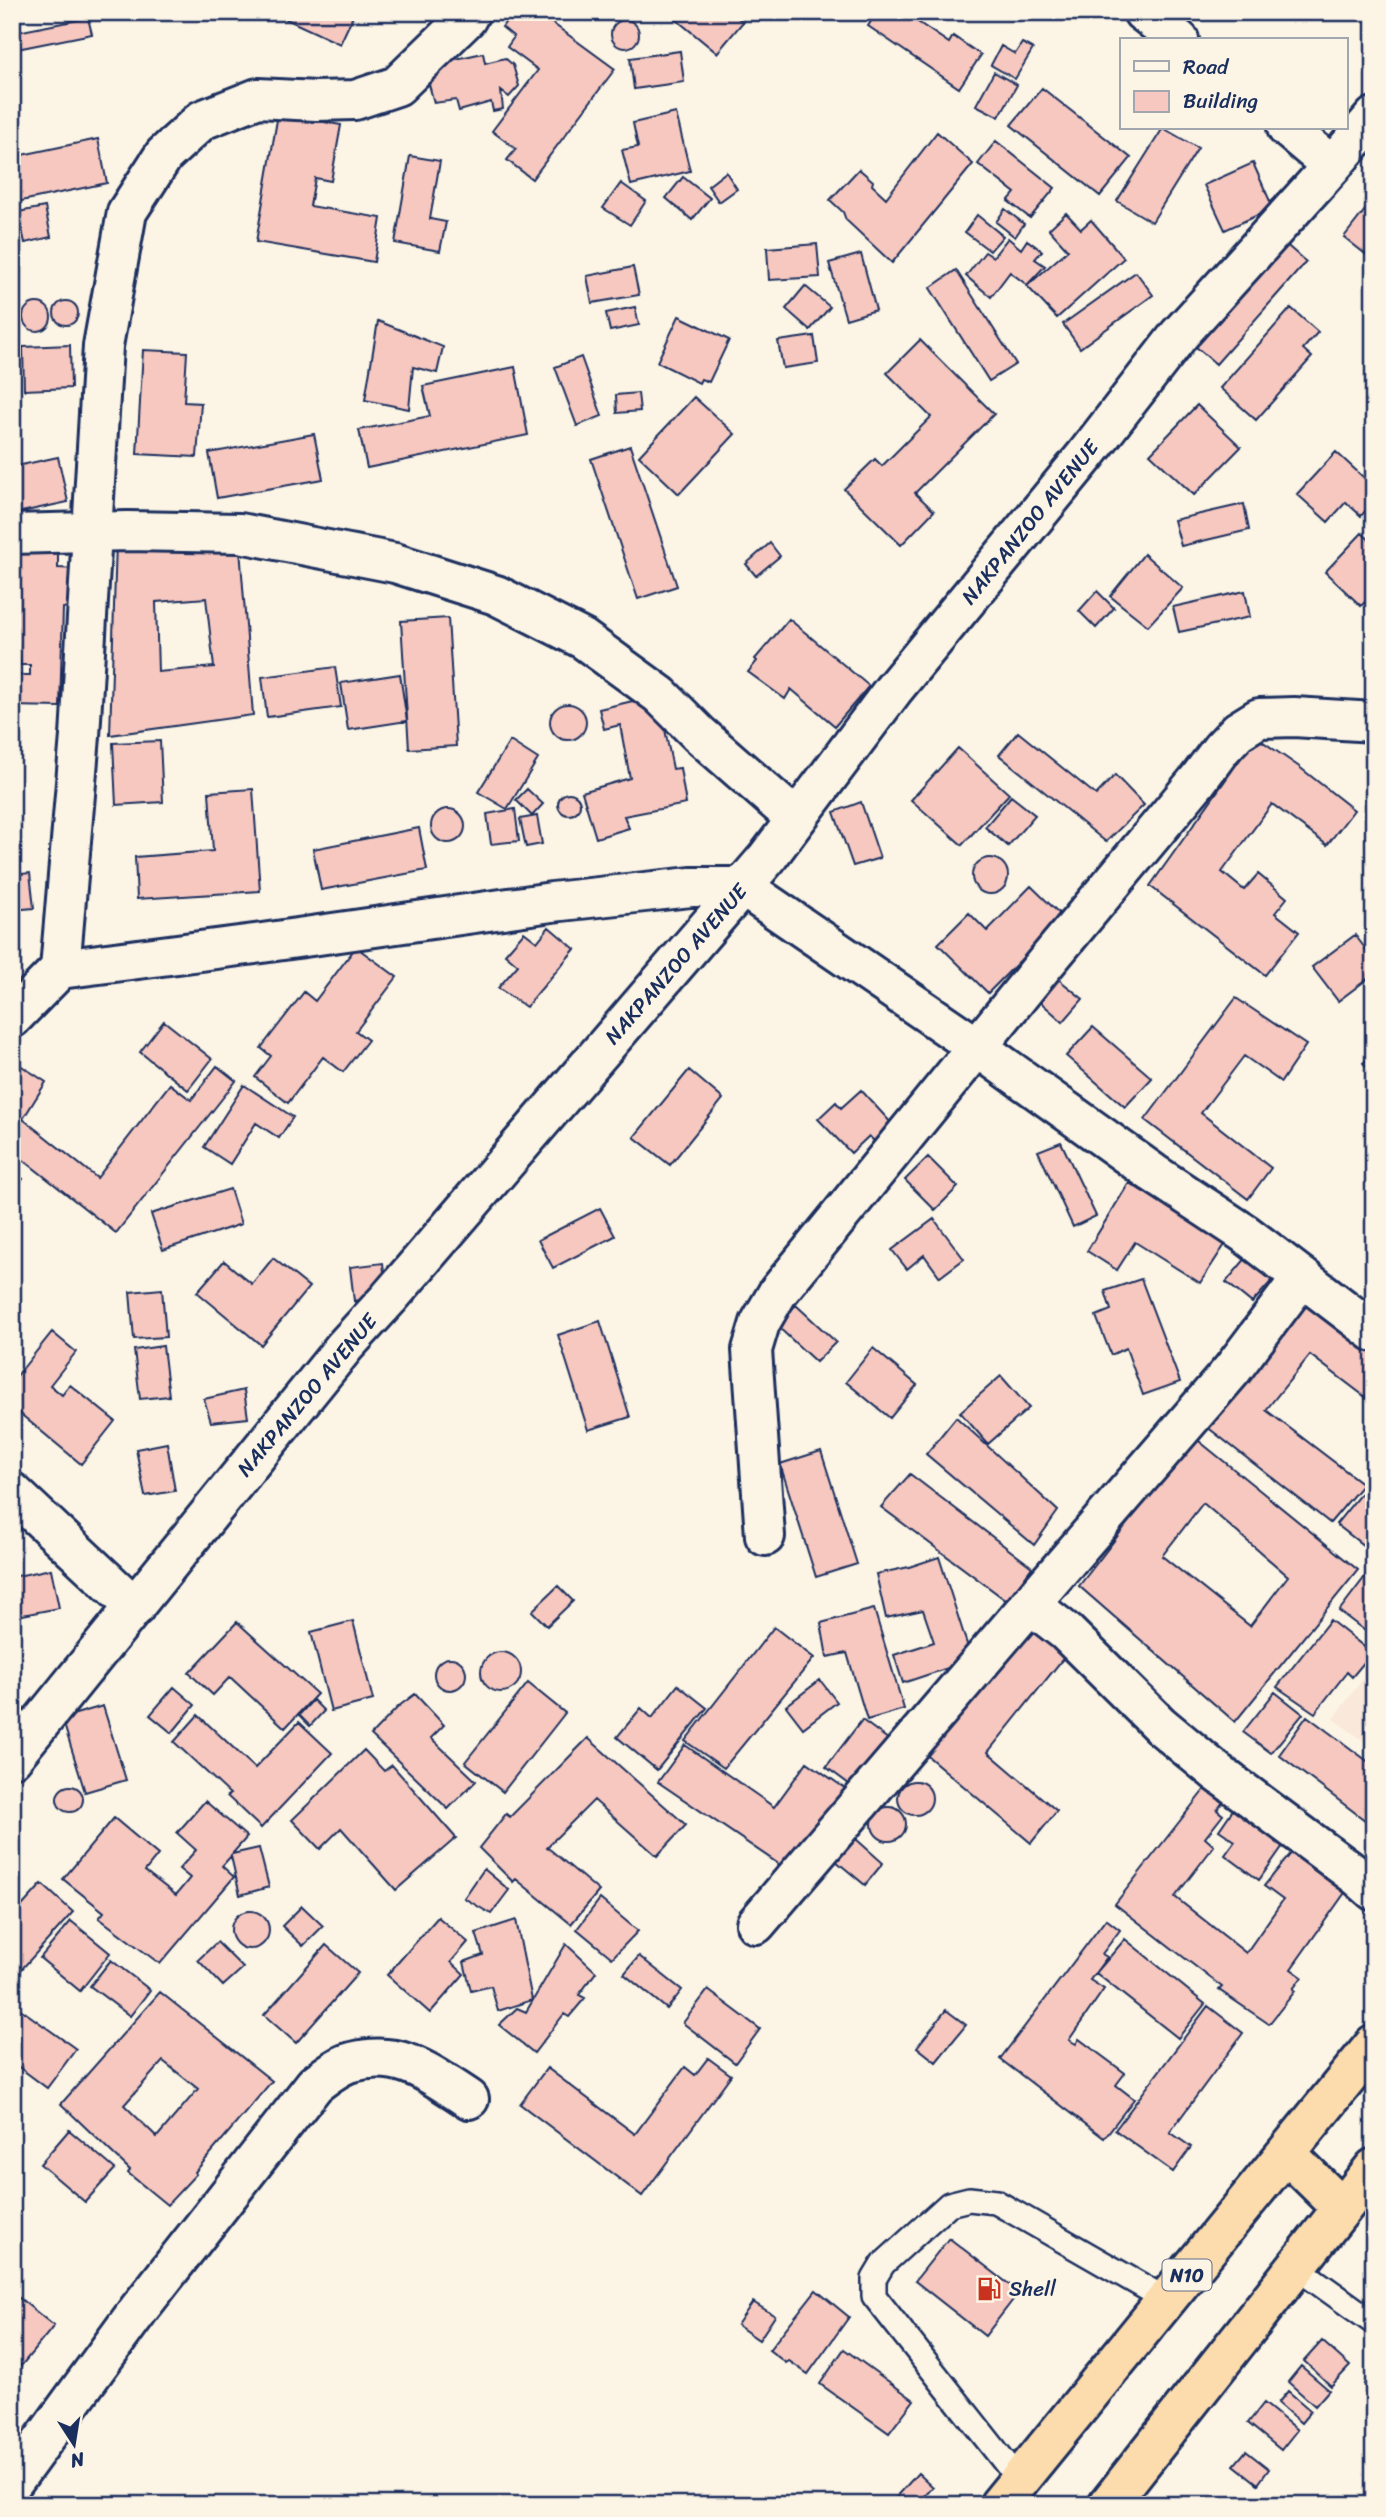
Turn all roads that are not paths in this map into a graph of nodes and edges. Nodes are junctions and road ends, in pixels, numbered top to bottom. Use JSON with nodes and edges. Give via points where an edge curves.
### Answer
{"nodes":[{"id":1,"x":470,"y":12,"type":"edge"},
{"id":2,"x":1143,"y":12,"type":"edge"},
{"id":3,"x":1176,"y":38,"type":"edge"},
{"id":4,"x":1374,"y":117,"type":"edge"},
{"id":5,"x":1289,"y":130,"type":"edge"},
{"id":6,"x":1332,"y":166,"type":"junction"},
{"id":7,"x":92,"y":532,"type":"junction"},
{"id":8,"x":12,"y":534,"type":"edge"},
{"id":9,"x":1374,"y":722,"type":"edge"},
{"id":10,"x":796,"y":819,"type":"junction"},
{"id":11,"x":743,"y":887,"type":"junction"},
{"id":12,"x":60,"y":969,"type":"junction"},
{"id":13,"x":12,"y":1018,"type":"edge"},
{"id":14,"x":977,"y":1047,"type":"junction"},
{"id":15,"x":1302,"y":1277,"type":"junction"},
{"id":16,"x":1374,"y":1332,"type":"edge"},
{"id":17,"x":12,"y":1492,"type":"edge"},
{"id":18,"x":765,"y":1536,"type":"dead end"},
{"id":19,"x":1030,"y":1604,"type":"junction"},
{"id":20,"x":135,"y":1607,"type":"junction"},
{"id":21,"x":12,"y":1758,"type":"edge"},
{"id":22,"x":1374,"y":1891,"type":"edge"},
{"id":23,"x":756,"y":1924,"type":"dead end"},
{"id":24,"x":1374,"y":2046,"type":"edge"},
{"id":25,"x":469,"y":2099,"type":"dead end"},
{"id":26,"x":1286,"y":2153,"type":"junction"},
{"id":27,"x":1374,"y":2168,"type":"edge"},
{"id":28,"x":1342,"y":2208,"type":"junction"},
{"id":29,"x":1296,"y":2267,"type":"junction"},
{"id":30,"x":1167,"y":2300,"type":"junction"},
{"id":31,"x":1374,"y":2323,"type":"edge"},
{"id":32,"x":12,"y":2483,"type":"edge"},
{"id":33,"x":1009,"y":2493,"type":"edge"},
{"id":34,"x":1108,"y":2505,"type":"edge"}],
"edges":[{"from":1,"to":7,"type":"street","via":[[397,86],[355,100],[258,99],[202,120],[164,155],[127,212],[103,346]]},
{"from":2,"to":3,"type":"street"},
{"from":4,"to":6,"type":"street","name":"NAKPANZOO AVENUE"},
{"from":5,"to":6,"type":"street"},
{"from":6,"to":10,"type":"street","name":"NAKPANZOO AVENUE","via":[[1179,335],[893,690]]},
{"from":7,"to":8,"type":"street"},
{"from":7,"to":10,"type":"street","via":[[240,533],[395,563],[496,596],[583,639],[660,695]]},
{"from":7,"to":12,"type":"street"},
{"from":9,"to":14,"type":"street","via":[[1259,718],[1238,731]]},
{"from":10,"to":11,"type":"street","name":"NAKPANZOO AVENUE"},
{"from":11,"to":12,"type":"street","via":[[691,887],[552,902]]},
{"from":11,"to":14,"type":"street"},
{"from":11,"to":20,"type":"street","name":"NAKPANZOO AVENUE","via":[[345,1346]]},
{"from":12,"to":13,"type":"street"},
{"from":14,"to":15,"type":"street"},
{"from":14,"to":18,"type":"street","via":[[778,1292],[760,1322],[752,1350]]},
{"from":15,"to":16,"type":"street"},
{"from":15,"to":19,"type":"street","via":[[1232,1370]]},
{"from":17,"to":20,"type":"street"},
{"from":19,"to":22,"type":"street","via":[[1066,1632],[1160,1725]]},
{"from":19,"to":23,"type":"street"},
{"from":20,"to":21,"type":"street","name":"NAKPANZOO AVENUE"},
{"from":24,"to":26,"type":"highway","number":"N10"},
{"from":25,"to":32,"type":"street","via":[[411,2063],[383,2058],[351,2062],[314,2084],[139,2309]]},
{"from":26,"to":28,"type":"highway"},
{"from":26,"to":30,"type":"highway","number":"N10"},
{"from":27,"to":28,"type":"highway"},
{"from":28,"to":29,"type":"highway"},
{"from":29,"to":31,"type":"lane"},
{"from":29,"to":34,"type":"highway"},
{"from":30,"to":33,"type":"highway","number":"N10"},
{"from":30,"to":33,"type":"lane","via":[[996,2202],[969,2199],[949,2204],[883,2264],[874,2279],[874,2296]]}]}
